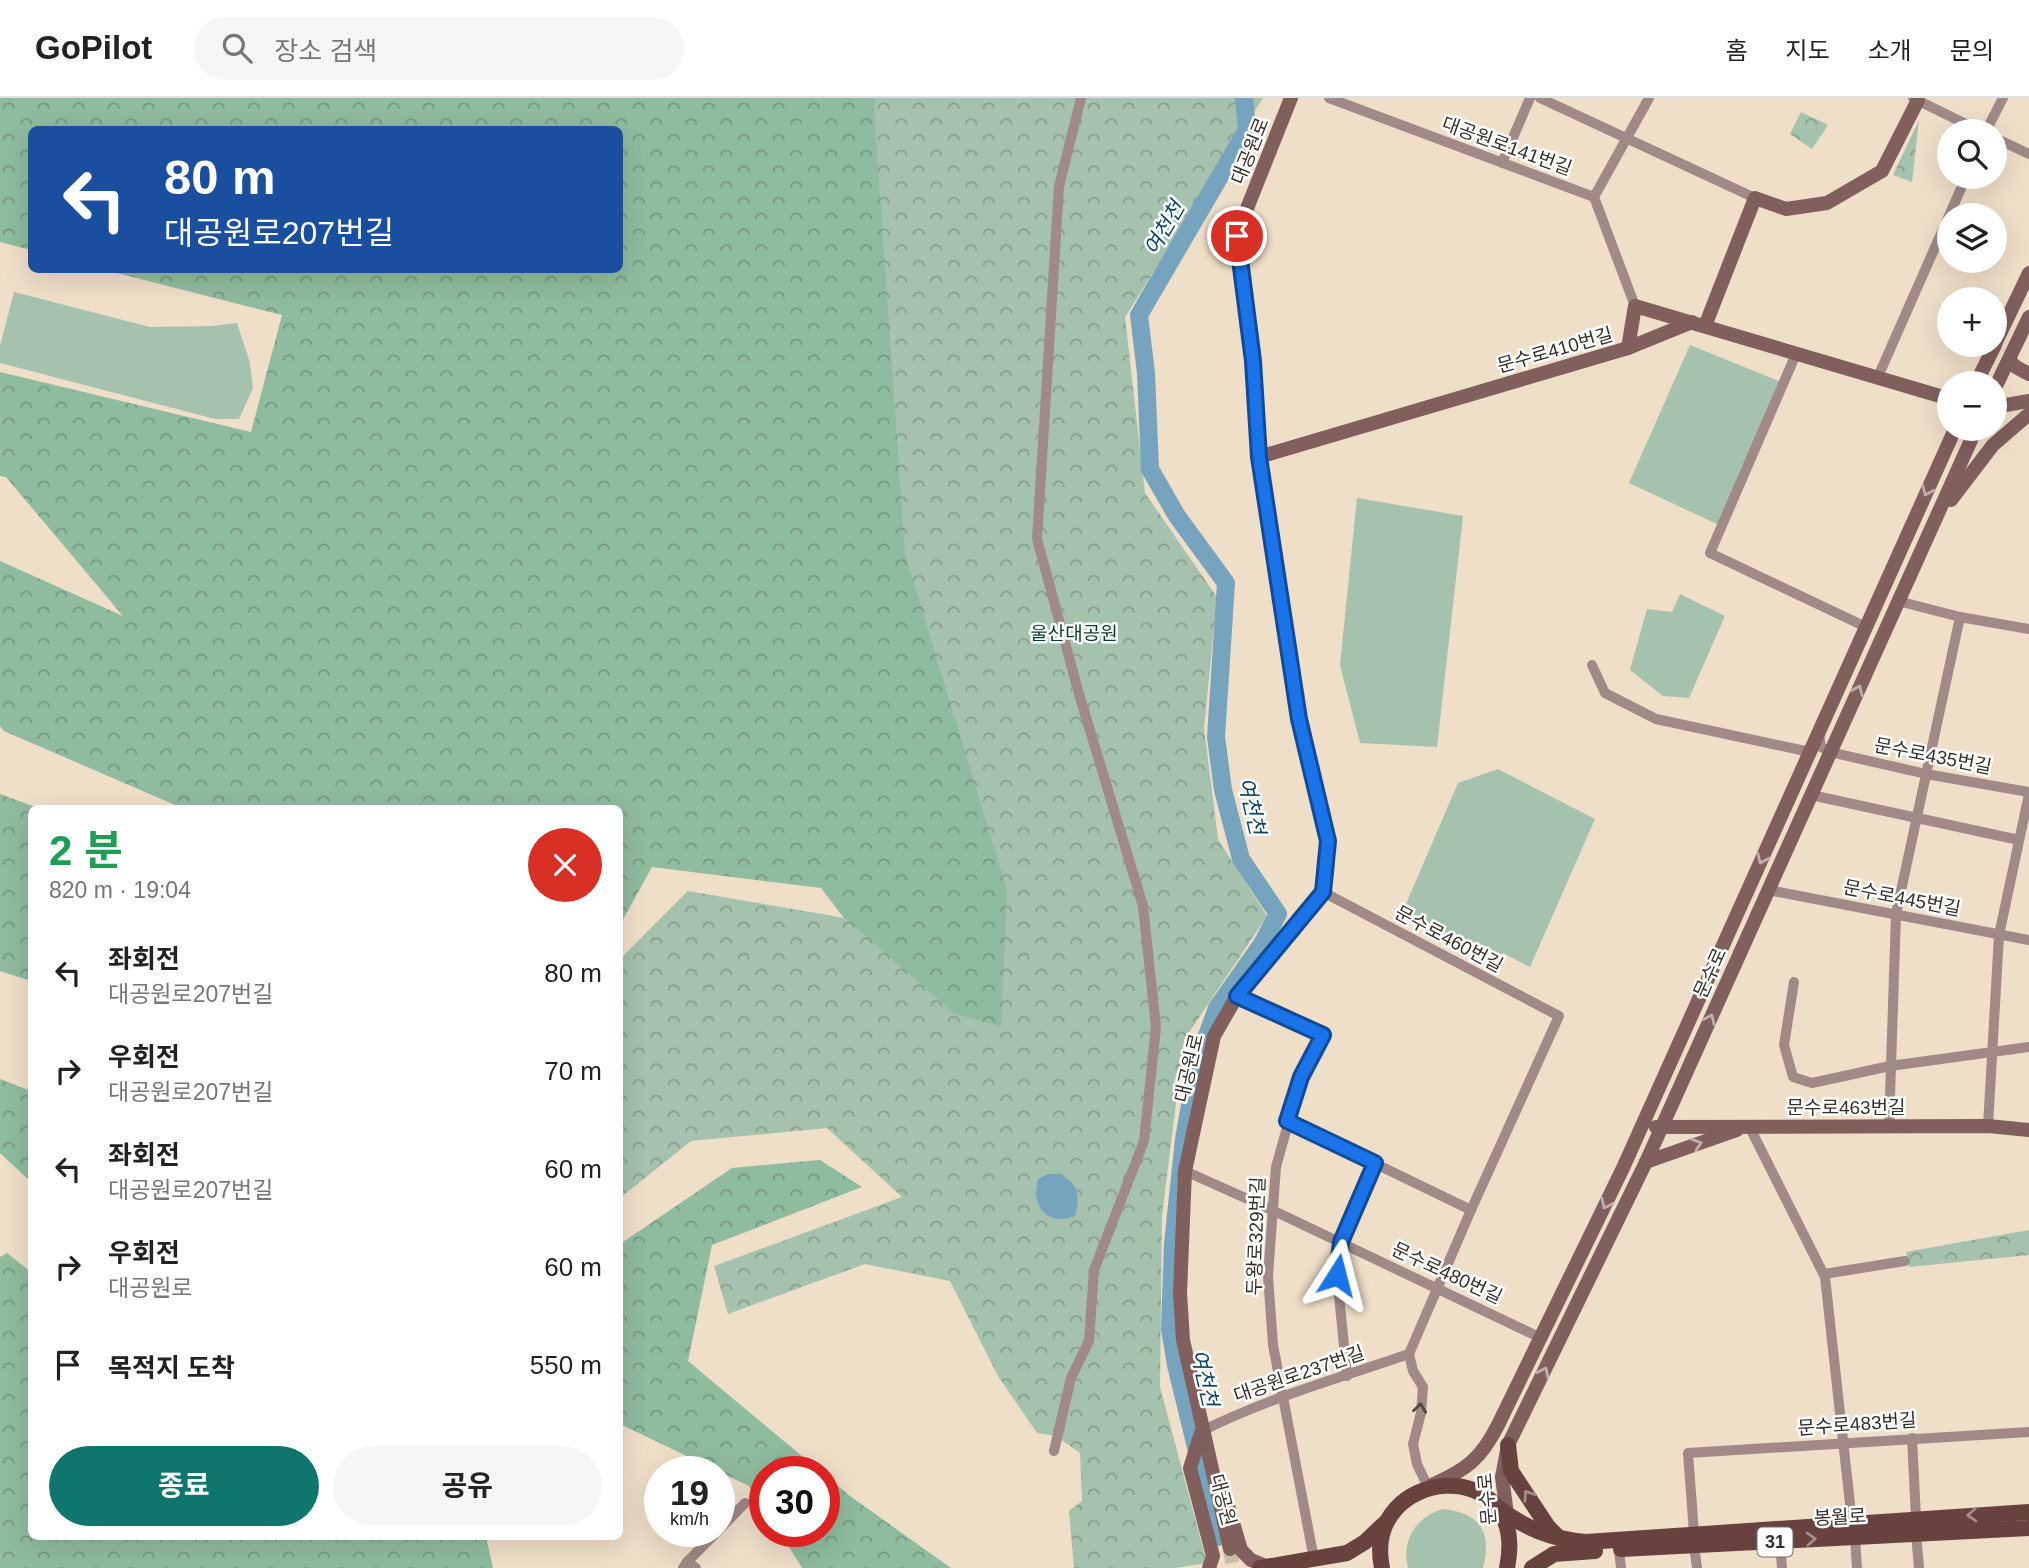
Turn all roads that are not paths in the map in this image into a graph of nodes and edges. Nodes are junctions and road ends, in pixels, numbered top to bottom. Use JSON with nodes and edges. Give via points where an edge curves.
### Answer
{"nodes":[{"id":1,"x":1081,"y":98,"type":"edge"},
{"id":2,"x":1291,"y":98,"type":"edge"},
{"id":3,"x":1329,"y":98,"type":"edge"},
{"id":4,"x":1530,"y":98,"type":"edge"},
{"id":5,"x":1541,"y":98,"type":"edge"},
{"id":6,"x":1649,"y":98,"type":"edge"},
{"id":7,"x":2003,"y":98,"type":"edge"},
{"id":8,"x":1915,"y":99,"type":"edge"},
{"id":9,"x":1956,"y":119,"type":"edge"},
{"id":10,"x":1992,"y":119,"type":"edge"},
{"id":11,"x":1629,"y":138,"type":"junction"},
{"id":12,"x":2007,"y":144,"type":"edge"},
{"id":13,"x":2029,"y":154,"type":"edge"},
{"id":14,"x":1502,"y":163,"type":"junction"},
{"id":15,"x":1961,"y":189,"type":"edge"},
{"id":16,"x":1594,"y":197,"type":"junction"},
{"id":17,"x":1755,"y":198,"type":"junction"},
{"id":18,"x":2029,"y":273,"type":"edge"},
{"id":19,"x":1635,"y":306,"type":"junction"},
{"id":20,"x":2029,"y":317,"type":"edge"},
{"id":21,"x":2007,"y":319,"type":"edge"},
{"id":22,"x":1699,"y":324,"type":"junction"},
{"id":23,"x":1628,"y":348,"type":"junction"},
{"id":24,"x":1796,"y":354,"type":"junction"},
{"id":25,"x":2008,"y":360,"type":"junction"},
{"id":26,"x":2003,"y":371,"type":"edge"},
{"id":27,"x":2029,"y":374,"type":"edge"},
{"id":28,"x":1877,"y":379,"type":"junction"},
{"id":29,"x":1937,"y":396,"type":"edge"},
{"id":30,"x":2029,"y":401,"type":"edge"},
{"id":31,"x":2007,"y":405,"type":"edge"},
{"id":32,"x":2029,"y":414,"type":"edge"},
{"id":33,"x":1950,"y":441,"type":"edge"},
{"id":34,"x":1971,"y":441,"type":"edge"},
{"id":35,"x":1259,"y":457,"type":"junction"},
{"id":36,"x":1929,"y":533,"type":"junction"},
{"id":37,"x":1898,"y":601,"type":"junction"},
{"id":38,"x":1959,"y":617,"type":"junction"},
{"id":39,"x":1866,"y":627,"type":"junction"},
{"id":40,"x":2029,"y":629,"type":"edge"},
{"id":41,"x":1592,"y":665,"type":"dead end"},
{"id":42,"x":1820,"y":730,"type":"junction"},
{"id":43,"x":1810,"y":752,"type":"junction"},
{"id":44,"x":1830,"y":752,"type":"junction"},
{"id":45,"x":1926,"y":774,"type":"junction"},
{"id":46,"x":2029,"y":793,"type":"edge"},
{"id":47,"x":1811,"y":796,"type":"junction"},
{"id":48,"x":1917,"y":817,"type":"junction"},
{"id":49,"x":1778,"y":823,"type":"junction"},
{"id":50,"x":1795,"y":831,"type":"junction"},
{"id":51,"x":2019,"y":840,"type":"junction"},
{"id":52,"x":1768,"y":890,"type":"junction"},
{"id":53,"x":1323,"y":892,"type":"junction"},
{"id":54,"x":1896,"y":914,"type":"junction"},
{"id":55,"x":1999,"y":935,"type":"junction"},
{"id":56,"x":2029,"y":940,"type":"edge"},
{"id":57,"x":1794,"y":982,"type":"dead end"},
{"id":58,"x":1237,"y":996,"type":"junction"},
{"id":59,"x":1679,"y":1042,"type":"junction"},
{"id":60,"x":2029,"y":1048,"type":"edge"},
{"id":61,"x":1697,"y":1050,"type":"junction"},
{"id":62,"x":1991,"y":1053,"type":"junction"},
{"id":63,"x":1890,"y":1066,"type":"junction"},
{"id":64,"x":1661,"y":1084,"type":"junction"},
{"id":65,"x":1287,"y":1121,"type":"junction"},
{"id":66,"x":1662,"y":1126,"type":"junction"},
{"id":67,"x":1749,"y":1126,"type":"junction"},
{"id":68,"x":1988,"y":1126,"type":"junction"},
{"id":69,"x":1889,"y":1127,"type":"junction"},
{"id":70,"x":2029,"y":1130,"type":"edge"},
{"id":71,"x":1635,"y":1142,"type":"junction"},
{"id":72,"x":1375,"y":1163,"type":"junction"},
{"id":73,"x":1646,"y":1163,"type":"junction"},
{"id":74,"x":1185,"y":1171,"type":"junction"},
{"id":75,"x":1272,"y":1210,"type":"junction"},
{"id":76,"x":1471,"y":1210,"type":"junction"},
{"id":77,"x":1341,"y":1242,"type":"junction"},
{"id":78,"x":1905,"y":1261,"type":"dead end"},
{"id":79,"x":1824,"y":1274,"type":"junction"},
{"id":80,"x":1437,"y":1288,"type":"junction"},
{"id":81,"x":1541,"y":1338,"type":"junction"},
{"id":82,"x":1409,"y":1354,"type":"junction"},
{"id":83,"x":1347,"y":1376,"type":"junction"},
{"id":84,"x":1283,"y":1395,"type":"junction"},
{"id":85,"x":1202,"y":1432,"type":"junction"},
{"id":86,"x":2029,"y":1432,"type":"edge"},
{"id":87,"x":1912,"y":1438,"type":"junction"},
{"id":88,"x":1842,"y":1443,"type":"junction"},
{"id":89,"x":1508,"y":1445,"type":"junction"},
{"id":90,"x":1055,"y":1451,"type":"dead end"},
{"id":91,"x":1428,"y":1487,"type":"junction"},
{"id":92,"x":745,"y":1503,"type":"dead end"},
{"id":93,"x":1502,"y":1510,"type":"junction"},
{"id":94,"x":2029,"y":1512,"type":"edge"},
{"id":95,"x":1394,"y":1513,"type":"junction"},
{"id":96,"x":735,"y":1514,"type":"edge"},
{"id":97,"x":1916,"y":1526,"type":"junction"},
{"id":98,"x":2029,"y":1528,"type":"edge"},
{"id":99,"x":1854,"y":1530,"type":"junction"},
{"id":100,"x":1694,"y":1540,"type":"junction"},
{"id":101,"x":1780,"y":1541,"type":"junction"},
{"id":102,"x":1602,"y":1545,"type":"junction"},
{"id":103,"x":1562,"y":1546,"type":"junction"},
{"id":104,"x":705,"y":1547,"type":"edge"},
{"id":105,"x":1619,"y":1549,"type":"junction"},
{"id":106,"x":1222,"y":1555,"type":"edge"},
{"id":107,"x":1314,"y":1559,"type":"junction"},
{"id":108,"x":689,"y":1566,"type":"edge"},
{"id":109,"x":1264,"y":1567,"type":"edge"},
{"id":110,"x":1382,"y":1568,"type":"edge"},
{"id":111,"x":1507,"y":1568,"type":"edge"},
{"id":112,"x":1532,"y":1568,"type":"edge"},
{"id":113,"x":1550,"y":1568,"type":"edge"},
{"id":114,"x":1621,"y":1568,"type":"edge"},
{"id":115,"x":1697,"y":1568,"type":"edge"},
{"id":116,"x":1782,"y":1568,"type":"edge"},
{"id":117,"x":1857,"y":1568,"type":"edge"},
{"id":118,"x":1919,"y":1568,"type":"edge"}],
"edges":[{"from":1,"to":90,"type":"street","via":[[1059,186],[1037,539],[1143,906],[1156,1027],[1144,1141],[1094,1270],[1089,1340],[1071,1378]]},
{"from":2,"to":35,"type":"street","name":"대공원로","via":[[1237,236],[1253,361]]},
{"from":3,"to":14,"type":"street","name":"대공원로141번길"},
{"from":4,"to":14,"type":"street"},
{"from":5,"to":11,"type":"street"},
{"from":6,"to":11,"type":"street"},
{"from":7,"to":10,"type":"street"},
{"from":8,"to":9,"type":"street"},
{"from":8,"to":17,"type":"street","via":[[1882,170],[1828,203],[1802,209],[1786,209]]},
{"from":11,"to":16,"type":"street"},
{"from":11,"to":17,"type":"street"},
{"from":12,"to":13,"type":"street"},
{"from":14,"to":16,"type":"street","name":"대공원로141번길"},
{"from":15,"to":28,"type":"street"},
{"from":16,"to":19,"type":"street"},
{"from":17,"to":22,"type":"street"},
{"from":18,"to":21,"type":"street"},
{"from":19,"to":22,"type":"street"},
{"from":19,"to":23,"type":"street","name":"문수로410번길"},
{"from":20,"to":25,"type":"street"},
{"from":22,"to":23,"type":"street"},
{"from":22,"to":24,"type":"street"},
{"from":23,"to":35,"type":"street","name":"문수로410번길"},
{"from":24,"to":28,"type":"street"},
{"from":24,"to":39,"type":"street","via":[[1710,552]]},
{"from":25,"to":26,"type":"street"},
{"from":25,"to":27,"type":"street"},
{"from":28,"to":29,"type":"street"},
{"from":30,"to":31,"type":"street"},
{"from":32,"to":36,"type":"street","via":[[1978,463]]},
{"from":33,"to":39,"type":"street","name":"문수로","one_way":true},
{"from":34,"to":36,"type":"street","name":"문수로"},
{"from":35,"to":53,"type":"street","name":"대공원로","via":[[1299,719],[1328,841]]},
{"from":36,"to":37,"type":"street","name":"문수로"},
{"from":37,"to":38,"type":"street"},
{"from":44,"to":37,"type":"street","name":"문수로","one_way":true},
{"from":38,"to":40,"type":"street"},
{"from":38,"to":45,"type":"street"},
{"from":39,"to":42,"type":"street","name":"문수로"},
{"from":41,"to":43,"type":"street","via":[[1605,693],[1656,719]]},
{"from":42,"to":43,"type":"street","name":"문수로"},
{"from":42,"to":44,"type":"street","via":[[1820,744]]},
{"from":43,"to":49,"type":"street","name":"문수로"},
{"from":44,"to":45,"type":"street","name":"문수로435번길"},
{"from":44,"to":47,"type":"street","name":"문수로"},
{"from":45,"to":46,"type":"street","name":"문수로435번길"},
{"from":45,"to":48,"type":"street"},
{"from":46,"to":51,"type":"street"},
{"from":47,"to":48,"type":"street"},
{"from":47,"to":50,"type":"street","name":"문수로"},
{"from":48,"to":51,"type":"street"},
{"from":48,"to":54,"type":"street"},
{"from":49,"to":50,"type":"street","via":[[1788,807],[1797,805],[1800,815]]},
{"from":49,"to":59,"type":"street","name":"문수로","one_way":true},
{"from":50,"to":52,"type":"street","name":"문수로"},
{"from":51,"to":55,"type":"street"},
{"from":52,"to":54,"type":"street","name":"문수로445번길"},
{"from":61,"to":52,"type":"street","name":"문수로","one_way":true},
{"from":53,"to":58,"type":"street","name":"대공원로"},
{"from":53,"to":76,"type":"street","name":"문수로460번길","via":[[1559,1016]]},
{"from":54,"to":55,"type":"street","name":"문수로445번길"},
{"from":54,"to":63,"type":"street"},
{"from":55,"to":56,"type":"street","name":"문수로445번길"},
{"from":55,"to":62,"type":"street"},
{"from":57,"to":63,"type":"street","via":[[1784,1045],[1793,1077],[1812,1083]]},
{"from":58,"to":65,"type":"street","name":"두왕로329번길","via":[[1323,1035],[1301,1077]]},
{"from":58,"to":74,"type":"street","name":"대공원로","via":[[1214,1036]]},
{"from":59,"to":61,"type":"street","via":[[1674,1061],[1678,1068],[1685,1068]]},
{"from":59,"to":64,"type":"street","name":"문수로"},
{"from":60,"to":62,"type":"street"},
{"from":61,"to":66,"type":"street","name":"문수로"},
{"from":62,"to":63,"type":"street"},
{"from":62,"to":68,"type":"street"},
{"from":63,"to":69,"type":"street"},
{"from":64,"to":66,"type":"street","via":[[1656,1111]]},
{"from":64,"to":71,"type":"street","name":"문수로"},
{"from":65,"to":72,"type":"street"},
{"from":65,"to":75,"type":"street","name":"두왕로329번길"},
{"from":66,"to":67,"type":"street","name":"문수로463번길"},
{"from":66,"to":71,"type":"street","via":[[1643,1133]]},
{"from":66,"to":73,"type":"street","name":"문수로"},
{"from":67,"to":69,"type":"street","name":"문수로463번길"},
{"from":73,"to":67,"type":"street","one_way":true},
{"from":67,"to":79,"type":"street"},
{"from":68,"to":69,"type":"street","name":"문수로463번길"},
{"from":68,"to":70,"type":"street","name":"문수로463번길"},
{"from":71,"to":81,"type":"street","name":"문수로","one_way":true},
{"from":72,"to":76,"type":"street"},
{"from":72,"to":77,"type":"street"},
{"from":89,"to":73,"type":"street","name":"문수로","one_way":true},
{"from":74,"to":75,"type":"street","name":"문수로480번길"},
{"from":74,"to":85,"type":"street","name":"대공원로","via":[[1180,1293],[1183,1340]]},
{"from":75,"to":77,"type":"street","name":"문수로480번길"},
{"from":75,"to":84,"type":"street","name":"두왕로329번길","via":[[1268,1276],[1273,1345]]},
{"from":76,"to":80,"type":"street"},
{"from":77,"to":80,"type":"street","name":"문수로480번길"},
{"from":77,"to":83,"type":"street","via":[[1337,1275]]},
{"from":78,"to":79,"type":"street"},
{"from":79,"to":88,"type":"street"},
{"from":80,"to":81,"type":"street","name":"문수로480번길"},
{"from":80,"to":82,"type":"street"},
{"from":81,"to":91,"type":"street","name":"문수로","via":[[1481,1455]]},
{"from":82,"to":83,"type":"street","name":"대공원로237번길"},
{"from":91,"to":82,"type":"street","one_way":true,"via":[[1413,1444],[1423,1387]]},
{"from":83,"to":84,"type":"street","name":"대공원로237번길"},
{"from":84,"to":85,"type":"street","name":"대공원로237번길"},
{"from":84,"to":107,"type":"street","name":"두왕로329번길"},
{"from":85,"to":106,"type":"street","name":"대공원로","via":[[1213,1451]]},
{"from":85,"to":106,"type":"street","via":[[1190,1468]]},
{"from":86,"to":87,"type":"street","name":"문수로483번길"},
{"from":87,"to":88,"type":"street","name":"문수로483번길"},
{"from":87,"to":97,"type":"street"},
{"from":88,"to":99,"type":"street"},
{"from":88,"to":100,"type":"street","name":"문수로483번길","via":[[1688,1453]]},
{"from":89,"to":93,"type":"street","name":"문수로"},
{"from":103,"to":89,"type":"main road","one_way":true,"via":[[1511,1471]]},
{"from":91,"to":93,"type":"main road","name":"봉월로","via":[[1467,1488]]},
{"from":91,"to":95,"type":"main road"},
{"from":92,"to":96,"type":"street"},
{"from":93,"to":103,"type":"main road","name":"봉월로"},
{"from":93,"to":111,"type":"main road","via":[[1510,1536]]},
{"from":94,"to":97,"type":"main road","one_way":true},
{"from":95,"to":107,"type":"main road","via":[[1355,1549]]},
{"from":95,"to":110,"type":"main road","via":[[1383,1536]]},
{"from":97,"to":98,"type":"main road","name":"봉월로","number":"31"},
{"from":97,"to":99,"type":"main road","name":"봉월로","number":"31"},
{"from":97,"to":118,"type":"street"},
{"from":99,"to":100,"type":"main road"},
{"from":101,"to":99,"type":"main road","name":"봉월로","number":"31","one_way":true},
{"from":99,"to":117,"type":"street"},
{"from":100,"to":101,"type":"main road","name":"봉월로","number":"31"},
{"from":100,"to":102,"type":"main road"},
{"from":100,"to":105,"type":"main road","name":"봉월로","number":"31"},
{"from":100,"to":115,"type":"street"},
{"from":101,"to":116,"type":"street"},
{"from":102,"to":103,"type":"main road","name":"봉월로"},
{"from":102,"to":105,"type":"main road","name":"봉월로","number":"31"},
{"from":103,"to":112,"type":"main road","name":"봉월로"},
{"from":103,"to":113,"type":"main road"},
{"from":104,"to":108,"type":"street"},
{"from":105,"to":114,"type":"street"},
{"from":106,"to":109,"type":"street"},
{"from":107,"to":109,"type":"main road"}]}
